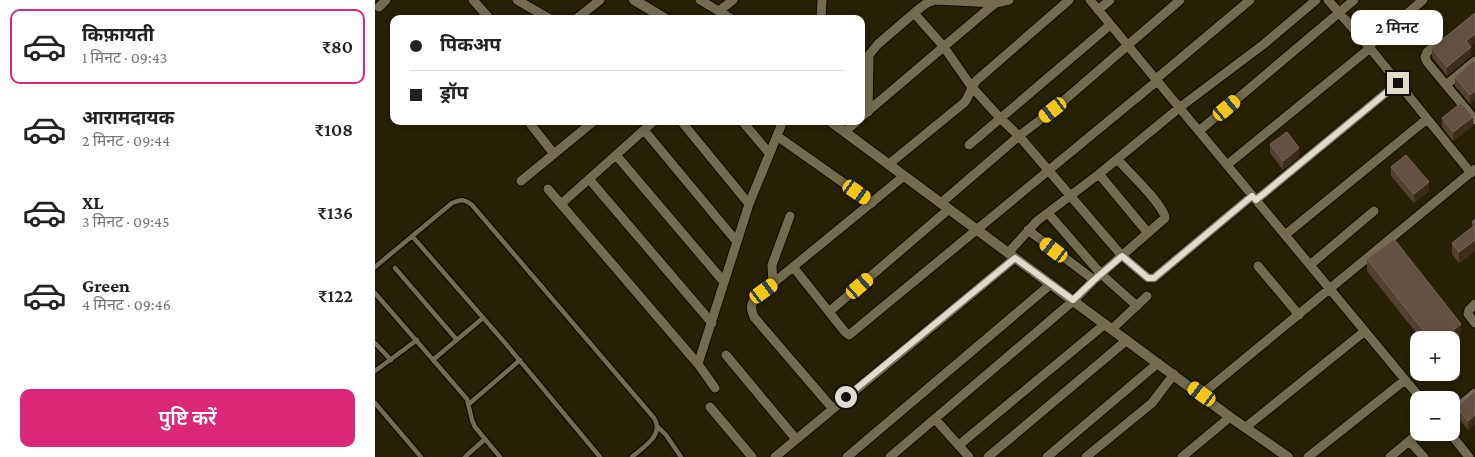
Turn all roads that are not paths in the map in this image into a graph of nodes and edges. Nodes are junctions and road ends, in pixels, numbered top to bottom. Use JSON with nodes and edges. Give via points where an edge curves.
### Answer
{"nodes":[{"id":1,"x":386,"y":0,"type":"edge"},
{"id":2,"x":473,"y":0,"type":"edge"},
{"id":3,"x":517,"y":0,"type":"edge"},
{"id":4,"x":600,"y":0,"type":"edge"},
{"id":5,"x":634,"y":0,"type":"edge"},
{"id":6,"x":700,"y":0,"type":"edge"},
{"id":7,"x":733,"y":0,"type":"edge"},
{"id":8,"x":821,"y":0,"type":"edge"},
{"id":9,"x":1009,"y":0,"type":"edge"},
{"id":10,"x":1069,"y":0,"type":"edge"},
{"id":11,"x":1090,"y":0,"type":"edge"},
{"id":12,"x":1110,"y":0,"type":"edge"},
{"id":13,"x":1180,"y":0,"type":"edge"},
{"id":14,"x":1250,"y":0,"type":"edge"},
{"id":15,"x":1315,"y":0,"type":"edge"},
{"id":16,"x":1328,"y":0,"type":"edge"},
{"id":17,"x":1354,"y":0,"type":"edge"},
{"id":18,"x":1423,"y":0,"type":"edge"},
{"id":19,"x":996,"y":3,"type":"junction"},
{"id":20,"x":379,"y":7,"type":"dead end"},
{"id":21,"x":1098,"y":10,"type":"junction"},
{"id":22,"x":719,"y":11,"type":"junction"},
{"id":23,"x":914,"y":14,"type":"junction"},
{"id":24,"x":1339,"y":14,"type":"junction"},
{"id":25,"x":487,"y":15,"type":"edge"},
{"id":26,"x":543,"y":15,"type":"edge"},
{"id":27,"x":581,"y":15,"type":"edge"},
{"id":28,"x":659,"y":15,"type":"edge"},
{"id":29,"x":726,"y":15,"type":"edge"},
{"id":30,"x":821,"y":15,"type":"edge"},
{"id":31,"x":1111,"y":25,"type":"junction"},
{"id":32,"x":1448,"y":36,"type":"edge"},
{"id":33,"x":1127,"y":45,"type":"junction"},
{"id":34,"x":944,"y":47,"type":"junction"},
{"id":35,"x":1369,"y":47,"type":"junction"},
{"id":36,"x":1475,"y":61,"type":"edge"},
{"id":37,"x":1157,"y":80,"type":"junction"},
{"id":38,"x":1398,"y":83,"type":"junction"},
{"id":39,"x":1446,"y":84,"type":"junction"},
{"id":40,"x":971,"y":86,"type":"junction"},
{"id":41,"x":1179,"y":108,"type":"junction"},
{"id":42,"x":1472,"y":109,"type":"edge"},
{"id":43,"x":865,"y":115,"type":"edge"},
{"id":44,"x":1000,"y":118,"type":"junction"},
{"id":45,"x":1427,"y":119,"type":"junction"},
{"id":46,"x":1475,"y":120,"type":"edge"},
{"id":47,"x":532,"y":125,"type":"edge"},
{"id":48,"x":587,"y":125,"type":"edge"},
{"id":49,"x":649,"y":125,"type":"edge"},
{"id":50,"x":684,"y":125,"type":"edge"},
{"id":51,"x":745,"y":125,"type":"edge"},
{"id":52,"x":781,"y":125,"type":"edge"},
{"id":53,"x":835,"y":125,"type":"edge"},
{"id":54,"x":853,"y":125,"type":"edge"},
{"id":55,"x":643,"y":130,"type":"junction"},
{"id":56,"x":1199,"y":131,"type":"junction"},
{"id":57,"x":845,"y":132,"type":"junction"},
{"id":58,"x":777,"y":136,"type":"junction"},
{"id":59,"x":1019,"y":136,"type":"junction"},
{"id":60,"x":969,"y":145,"type":"dead end"},
{"id":61,"x":769,"y":153,"type":"junction"},
{"id":62,"x":554,"y":154,"type":"junction"},
{"id":63,"x":616,"y":155,"type":"junction"},
{"id":64,"x":1117,"y":159,"type":"junction"},
{"id":65,"x":889,"y":164,"type":"junction"},
{"id":66,"x":1227,"y":165,"type":"junction"},
{"id":67,"x":1049,"y":171,"type":"junction"},
{"id":68,"x":1473,"y":171,"type":"edge"},
{"id":69,"x":1099,"y":174,"type":"junction"},
{"id":70,"x":904,"y":176,"type":"junction"},
{"id":71,"x":589,"y":179,"type":"junction"},
{"id":72,"x":521,"y":181,"type":"dead end"},
{"id":73,"x":548,"y":189,"type":"dead end"},
{"id":74,"x":1070,"y":196,"type":"junction"},
{"id":75,"x":1254,"y":198,"type":"junction"},
{"id":76,"x":873,"y":203,"type":"junction"},
{"id":77,"x":561,"y":204,"type":"junction"},
{"id":78,"x":749,"y":204,"type":"junction"},
{"id":79,"x":945,"y":206,"type":"junction"},
{"id":80,"x":1374,"y":211,"type":"dead end"},
{"id":81,"x":1048,"y":213,"type":"junction"},
{"id":82,"x":789,"y":216,"type":"dead end"},
{"id":83,"x":977,"y":230,"type":"junction"},
{"id":84,"x":1028,"y":230,"type":"junction"},
{"id":85,"x":1148,"y":233,"type":"junction"},
{"id":86,"x":1285,"y":235,"type":"junction"},
{"id":87,"x":412,"y":236,"type":"junction"},
{"id":88,"x":737,"y":242,"type":"junction"},
{"id":89,"x":1011,"y":255,"type":"junction"},
{"id":90,"x":1122,"y":256,"type":"junction"},
{"id":91,"x":1310,"y":265,"type":"junction"},
{"id":92,"x":1258,"y":266,"type":"dead end"},
{"id":93,"x":375,"y":267,"type":"edge"},
{"id":94,"x":395,"y":268,"type":"dead end"},
{"id":95,"x":794,"y":268,"type":"junction"},
{"id":96,"x":1097,"y":277,"type":"junction"},
{"id":97,"x":724,"y":282,"type":"junction"},
{"id":98,"x":1051,"y":284,"type":"junction"},
{"id":99,"x":773,"y":285,"type":"junction"},
{"id":100,"x":1330,"y":289,"type":"junction"},
{"id":101,"x":375,"y":293,"type":"edge"},
{"id":102,"x":1147,"y":296,"type":"dead end"},
{"id":103,"x":1073,"y":300,"type":"junction"},
{"id":104,"x":1475,"y":304,"type":"edge"},
{"id":105,"x":1137,"y":306,"type":"junction"},
{"id":106,"x":830,"y":311,"type":"junction"},
{"id":107,"x":1299,"y":315,"type":"junction"},
{"id":108,"x":483,"y":318,"type":"junction"},
{"id":109,"x":711,"y":323,"type":"junction"},
{"id":110,"x":1475,"y":323,"type":"edge"},
{"id":111,"x":1108,"y":326,"type":"junction"},
{"id":112,"x":1365,"y":331,"type":"junction"},
{"id":113,"x":417,"y":340,"type":"junction"},
{"id":114,"x":457,"y":340,"type":"junction"},
{"id":115,"x":1127,"y":340,"type":"junction"},
{"id":116,"x":375,"y":342,"type":"edge"},
{"id":117,"x":725,"y":355,"type":"dead end"},
{"id":118,"x":434,"y":359,"type":"junction"},
{"id":119,"x":391,"y":360,"type":"junction"},
{"id":120,"x":520,"y":360,"type":"junction"},
{"id":121,"x":1158,"y":363,"type":"junction"},
{"id":122,"x":698,"y":364,"type":"junction"},
{"id":123,"x":375,"y":371,"type":"edge"},
{"id":124,"x":1174,"y":374,"type":"junction"},
{"id":125,"x":1405,"y":380,"type":"junction"},
{"id":126,"x":715,"y":388,"type":"dead end"},
{"id":127,"x":1414,"y":391,"type":"edge"},
{"id":128,"x":1475,"y":393,"type":"edge"},
{"id":129,"x":1202,"y":394,"type":"junction"},
{"id":130,"x":375,"y":403,"type":"edge"},
{"id":131,"x":469,"y":404,"type":"junction"},
{"id":132,"x":1460,"y":406,"type":"edge"},
{"id":133,"x":710,"y":407,"type":"dead end"},
{"id":134,"x":833,"y":409,"type":"junction"},
{"id":135,"x":1230,"y":416,"type":"junction"},
{"id":136,"x":935,"y":419,"type":"junction"},
{"id":137,"x":658,"y":427,"type":"junction"},
{"id":138,"x":1246,"y":427,"type":"junction"},
{"id":139,"x":485,"y":439,"type":"junction"},
{"id":140,"x":796,"y":439,"type":"junction"},
{"id":141,"x":1409,"y":441,"type":"joint"},
{"id":142,"x":1456,"y":441,"type":"edge"},
{"id":143,"x":959,"y":445,"type":"junction"},
{"id":144,"x":421,"y":457,"type":"edge"},
{"id":145,"x":465,"y":457,"type":"edge"},
{"id":146,"x":500,"y":457,"type":"edge"},
{"id":147,"x":600,"y":457,"type":"edge"},
{"id":148,"x":632,"y":457,"type":"edge"},
{"id":149,"x":681,"y":457,"type":"edge"},
{"id":150,"x":752,"y":457,"type":"edge"},
{"id":151,"x":775,"y":457,"type":"edge"},
{"id":152,"x":847,"y":457,"type":"edge"},
{"id":153,"x":889,"y":457,"type":"edge"},
{"id":154,"x":969,"y":457,"type":"edge"},
{"id":155,"x":988,"y":457,"type":"edge"},
{"id":156,"x":1047,"y":457,"type":"edge"},
{"id":157,"x":1086,"y":457,"type":"edge"},
{"id":158,"x":1182,"y":457,"type":"edge"},
{"id":159,"x":1288,"y":457,"type":"edge"},
{"id":160,"x":1308,"y":457,"type":"edge"},
{"id":161,"x":1390,"y":457,"type":"edge"},
{"id":162,"x":1424,"y":457,"type":"edge"},
{"id":163,"x":1469,"y":457,"type":"edge"}],
"edges":[{"from":1,"to":20,"type":"street"},
{"from":2,"to":25,"type":"street"},
{"from":3,"to":26,"type":"street"},
{"from":4,"to":27,"type":"street"},
{"from":5,"to":28,"type":"street"},
{"from":6,"to":22,"type":"street"},
{"from":7,"to":22,"type":"street"},
{"from":8,"to":30,"type":"street"},
{"from":9,"to":19,"type":"street"},
{"from":10,"to":40,"type":"street"},
{"from":11,"to":21,"type":"street"},
{"from":12,"to":21,"type":"street"},
{"from":13,"to":33,"type":"street"},
{"from":14,"to":37,"type":"street"},
{"from":15,"to":41,"type":"street","via":[[1264,44]]},
{"from":16,"to":24,"type":"street"},
{"from":17,"to":24,"type":"street"},
{"from":18,"to":35,"type":"street"},
{"from":19,"to":23,"type":"street","via":[[935,0]]},
{"from":19,"to":34,"type":"street"},
{"from":21,"to":31,"type":"street"},
{"from":22,"to":29,"type":"street"},
{"from":23,"to":34,"type":"street"},
{"from":23,"to":43,"type":"street","via":[[869,55]]},
{"from":24,"to":35,"type":"street"},
{"from":24,"to":56,"type":"street"},
{"from":31,"to":33,"type":"street"},
{"from":31,"to":44,"type":"street"},
{"from":32,"to":39,"type":"street","via":[[1425,56]]},
{"from":33,"to":37,"type":"street"},
{"from":33,"to":59,"type":"street"},
{"from":34,"to":40,"type":"street"},
{"from":34,"to":43,"type":"street"},
{"from":35,"to":38,"type":"street"},
{"from":35,"to":66,"type":"street"},
{"from":36,"to":39,"type":"street"},
{"from":37,"to":41,"type":"street"},
{"from":37,"to":67,"type":"street"},
{"from":38,"to":45,"type":"street"},
{"from":38,"to":75,"type":"street"},
{"from":39,"to":42,"type":"street"},
{"from":40,"to":44,"type":"street"},
{"from":40,"to":65,"type":"street","via":[[965,102]]},
{"from":41,"to":56,"type":"street"},
{"from":41,"to":64,"type":"street"},
{"from":42,"to":46,"type":"street"},
{"from":44,"to":59,"type":"street"},
{"from":44,"to":60,"type":"street"},
{"from":45,"to":68,"type":"street"},
{"from":45,"to":86,"type":"street"},
{"from":47,"to":62,"type":"street"},
{"from":48,"to":62,"type":"street"},
{"from":49,"to":55,"type":"street"},
{"from":50,"to":78,"type":"street"},
{"from":51,"to":61,"type":"street"},
{"from":52,"to":58,"type":"street"},
{"from":53,"to":57,"type":"street"},
{"from":54,"to":57,"type":"street"},
{"from":55,"to":63,"type":"street"},
{"from":55,"to":88,"type":"street"},
{"from":56,"to":66,"type":"street"},
{"from":57,"to":65,"type":"street"},
{"from":58,"to":61,"type":"street"},
{"from":58,"to":76,"type":"street"},
{"from":59,"to":67,"type":"street"},
{"from":59,"to":79,"type":"street"},
{"from":61,"to":78,"type":"street"},
{"from":62,"to":72,"type":"street"},
{"from":63,"to":71,"type":"street"},
{"from":63,"to":97,"type":"street"},
{"from":64,"to":69,"type":"street"},
{"from":64,"to":85,"type":"street","via":[[1164,213],[1162,222]]},
{"from":65,"to":70,"type":"street"},
{"from":66,"to":75,"type":"street"},
{"from":67,"to":74,"type":"street"},
{"from":67,"to":83,"type":"street"},
{"from":68,"to":100,"type":"street"},
{"from":69,"to":74,"type":"street"},
{"from":69,"to":85,"type":"street"},
{"from":70,"to":76,"type":"street"},
{"from":70,"to":79,"type":"street"},
{"from":71,"to":77,"type":"street"},
{"from":71,"to":109,"type":"street"},
{"from":73,"to":77,"type":"street"},
{"from":74,"to":81,"type":"street"},
{"from":74,"to":90,"type":"street"},
{"from":75,"to":86,"type":"street"},
{"from":75,"to":90,"type":"street","via":[[1154,278],[1148,278]]},
{"from":76,"to":95,"type":"street"},
{"from":77,"to":122,"type":"street"},
{"from":78,"to":88,"type":"street"},
{"from":79,"to":83,"type":"street"},
{"from":79,"to":106,"type":"street"},
{"from":80,"to":91,"type":"street"},
{"from":81,"to":84,"type":"street"},
{"from":81,"to":96,"type":"street"},
{"from":82,"to":99,"type":"street","via":[[772,265]]},
{"from":83,"to":89,"type":"street"},
{"from":83,"to":106,"type":"street","via":[[855,332],[849,335],[845,332]]},
{"from":84,"to":89,"type":"street"},
{"from":84,"to":96,"type":"street"},
{"from":85,"to":90,"type":"street"},
{"from":86,"to":91,"type":"street"},
{"from":87,"to":93,"type":"lane"},
{"from":87,"to":108,"type":"lane"},
{"from":87,"to":137,"type":"lane","via":[[460,199],[472,205],[654,418]]},
{"from":88,"to":97,"type":"street"},
{"from":89,"to":98,"type":"street"},
{"from":89,"to":134,"type":"street"},
{"from":90,"to":96,"type":"street"},
{"from":91,"to":100,"type":"street"},
{"from":92,"to":107,"type":"street"},
{"from":94,"to":114,"type":"lane"},
{"from":95,"to":99,"type":"street"},
{"from":95,"to":106,"type":"street"},
{"from":96,"to":103,"type":"street"},
{"from":96,"to":105,"type":"street"},
{"from":97,"to":109,"type":"street"},
{"from":98,"to":103,"type":"street"},
{"from":98,"to":152,"type":"street"},
{"from":99,"to":134,"type":"street","via":[[755,298],[751,311]]},
{"from":100,"to":107,"type":"street"},
{"from":100,"to":112,"type":"street"},
{"from":101,"to":113,"type":"lane"},
{"from":102,"to":105,"type":"street"},
{"from":103,"to":111,"type":"street"},
{"from":103,"to":136,"type":"street"},
{"from":104,"to":110,"type":"street","via":[[1468,314]]},
{"from":105,"to":111,"type":"street"},
{"from":107,"to":129,"type":"street"},
{"from":108,"to":114,"type":"lane"},
{"from":108,"to":120,"type":"lane"},
{"from":109,"to":122,"type":"street"},
{"from":111,"to":115,"type":"street"},
{"from":111,"to":143,"type":"street"},
{"from":112,"to":125,"type":"street"},
{"from":112,"to":138,"type":"street"},
{"from":113,"to":118,"type":"lane"},
{"from":113,"to":119,"type":"lane"},
{"from":114,"to":118,"type":"lane"},
{"from":115,"to":121,"type":"street"},
{"from":115,"to":155,"type":"street"},
{"from":116,"to":119,"type":"lane"},
{"from":117,"to":140,"type":"street"},
{"from":118,"to":131,"type":"lane"},
{"from":119,"to":123,"type":"lane"},
{"from":120,"to":131,"type":"lane"},
{"from":120,"to":147,"type":"lane"},
{"from":121,"to":124,"type":"street"},
{"from":121,"to":156,"type":"street"},
{"from":122,"to":126,"type":"street"},
{"from":124,"to":129,"type":"street"},
{"from":124,"to":157,"type":"street","via":[[1152,402]]},
{"from":125,"to":127,"type":"street"},
{"from":125,"to":160,"type":"street"},
{"from":128,"to":132,"type":"street"},
{"from":129,"to":135,"type":"street"},
{"from":130,"to":144,"type":"lane"},
{"from":131,"to":139,"type":"lane","via":[[475,428]]},
{"from":133,"to":150,"type":"street"},
{"from":134,"to":140,"type":"street"},
{"from":135,"to":138,"type":"street"},
{"from":135,"to":158,"type":"street"},
{"from":136,"to":143,"type":"street"},
{"from":136,"to":153,"type":"street"},
{"from":137,"to":148,"type":"lane","via":[[652,439]]},
{"from":137,"to":149,"type":"lane"},
{"from":138,"to":159,"type":"street"},
{"from":139,"to":145,"type":"lane"},
{"from":139,"to":146,"type":"lane"},
{"from":140,"to":151,"type":"street"},
{"from":141,"to":161,"type":"street"},
{"from":141,"to":162,"type":"street"},
{"from":142,"to":163,"type":"street"},
{"from":143,"to":154,"type":"street"}]}
